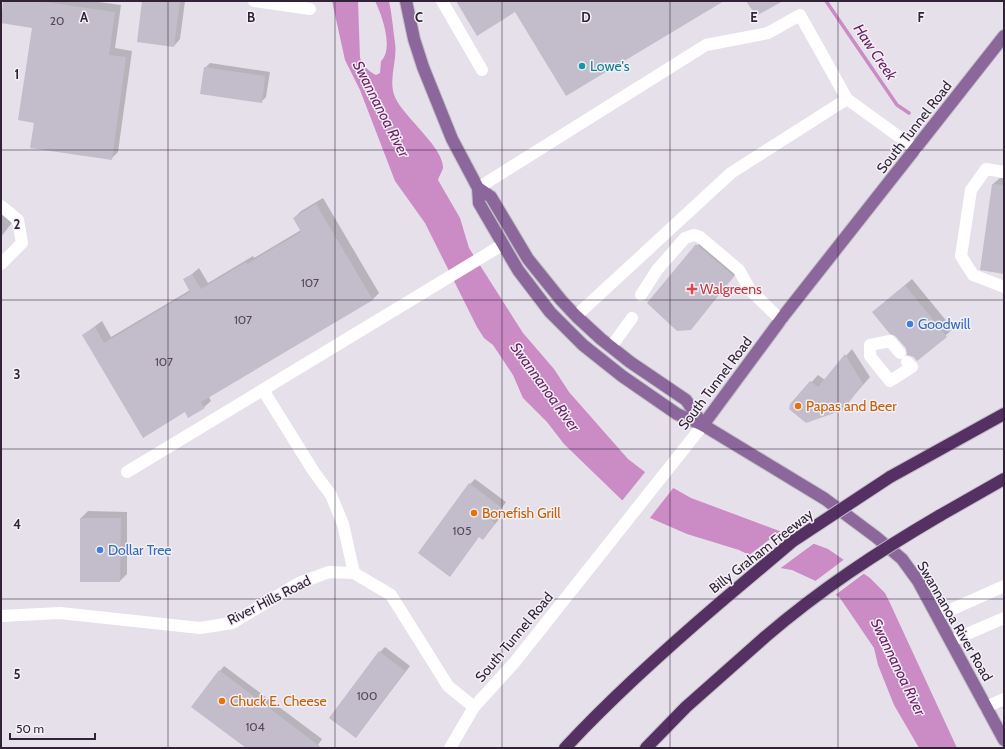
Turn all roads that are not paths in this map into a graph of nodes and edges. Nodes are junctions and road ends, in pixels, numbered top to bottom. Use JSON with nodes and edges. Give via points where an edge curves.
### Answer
{"nodes":[{"id":1,"x":259,"y":1,"type":"edge"},
{"id":2,"x":406,"y":1,"type":"edge"},
{"id":3,"x":442,"y":1,"type":"edge"},
{"id":4,"x":310,"y":9,"type":"dead end"},
{"id":5,"x":1004,"y":36,"type":"edge"},
{"id":6,"x":482,"y":70,"type":"dead end"},
{"id":7,"x":847,"y":99,"type":"junction"},
{"id":8,"x":916,"y":150,"type":"junction"},
{"id":9,"x":1004,"y":172,"type":"edge"},
{"id":10,"x":478,"y":188,"type":"junction"},
{"id":11,"x":1,"y":206,"type":"edge"},
{"id":12,"x":502,"y":245,"type":"junction"},
{"id":13,"x":1,"y":264,"type":"edge"},
{"id":14,"x":1004,"y":287,"type":"edge"},
{"id":15,"x":641,"y":295,"type":"dead end"},
{"id":16,"x":576,"y":316,"type":"junction"},
{"id":17,"x":632,"y":318,"type":"dead end"},
{"id":18,"x":781,"y":320,"type":"junction"},
{"id":19,"x":610,"y":347,"type":"junction"},
{"id":20,"x":263,"y":390,"type":"junction"},
{"id":21,"x":1004,"y":414,"type":"edge"},
{"id":22,"x":702,"y":425,"type":"junction"},
{"id":23,"x":127,"y":472,"type":"dead end"},
{"id":24,"x":1004,"y":480,"type":"edge"},
{"id":25,"x":354,"y":574,"type":"junction"},
{"id":26,"x":1004,"y":586,"type":"edge"},
{"id":27,"x":1,"y":616,"type":"edge"},
{"id":28,"x":937,"y":616,"type":"junction"},
{"id":29,"x":1004,"y":618,"type":"edge"},
{"id":30,"x":951,"y":641,"type":"junction"},
{"id":31,"x":1004,"y":699,"type":"edge"},
{"id":32,"x":474,"y":707,"type":"junction"},
{"id":33,"x":986,"y":707,"type":"junction"},
{"id":34,"x":1004,"y":740,"type":"edge"},
{"id":35,"x":450,"y":748,"type":"edge"},
{"id":36,"x":565,"y":748,"type":"edge"},
{"id":37,"x":646,"y":748,"type":"edge"}],
"edges":[{"from":1,"to":4,"type":"street"},
{"from":2,"to":10,"type":"main road","name":"Swannanoa River Road","via":[[414,39],[434,94],[452,139]]},
{"from":3,"to":6,"type":"street"},
{"from":5,"to":8,"type":"main road","name":"South Tunnel Road"},
{"from":7,"to":8,"type":"street"},
{"from":7,"to":10,"type":"street","via":[[800,15],[768,33],[706,45]]},
{"from":7,"to":16,"type":"street","via":[[731,173]]},
{"from":8,"to":18,"type":"main road","name":"South Tunnel Road"},
{"from":9,"to":14,"type":"street","via":[[986,169],[971,190],[961,256],[973,275]]},
{"from":10,"to":12,"type":"main road","name":"Swannanoa River Road","via":[[479,203]]},
{"from":10,"to":16,"type":"main road","name":"Swannanoa River Road","via":[[491,197],[528,259]]},
{"from":11,"to":13,"type":"street","via":[[18,220],[22,243]]},
{"from":12,"to":20,"type":"street"},
{"from":12,"to":22,"type":"main road","name":"Swannanoa River Road","via":[[532,290],[583,345],[677,414]]},
{"from":15,"to":18,"type":"street","via":[[657,270],[685,238],[694,235],[700,237],[739,270],[750,290]]},
{"from":16,"to":19,"type":"main road","name":"Swannanoa River Road"},
{"from":17,"to":19,"type":"street"},
{"from":18,"to":22,"type":"main road","name":"South Tunnel Road"},
{"from":19,"to":22,"type":"main road","name":"Swannanoa River Road","via":[[686,400]]},
{"from":20,"to":23,"type":"street"},
{"from":20,"to":25,"type":"street","via":[[314,472],[332,495],[343,524]]},
{"from":21,"to":36,"type":"highway","name":"Billy Graham Freeway","bridge":true,"via":[[890,477],[793,541],[670,646]]},
{"from":22,"to":28,"type":"main road","name":"Swannanoa River Road","via":[[825,499],[876,537],[902,559],[918,581]]},
{"from":22,"to":32,"type":"street","name":"South Tunnel Road","via":[[514,663]]},
{"from":24,"to":37,"type":"highway","bridge":true,"via":[[888,546],[802,605],[692,702]]},
{"from":25,"to":27,"type":"street","name":"River Hills Road","via":[[329,572],[299,583],[232,623],[200,628],[60,614]]},
{"from":25,"to":32,"type":"street","name":"River Hills Road","via":[[391,595],[448,686]]},
{"from":26,"to":28,"type":"street"},
{"from":28,"to":30,"type":"main road","name":"Swannanoa River Road"},
{"from":29,"to":30,"type":"street"},
{"from":30,"to":33,"type":"main road","name":"Swannanoa River Road"},
{"from":31,"to":33,"type":"street"},
{"from":32,"to":35,"type":"street","name":"South Tunnel Road"},
{"from":33,"to":34,"type":"main road","name":"Swannanoa River Road"}]}
